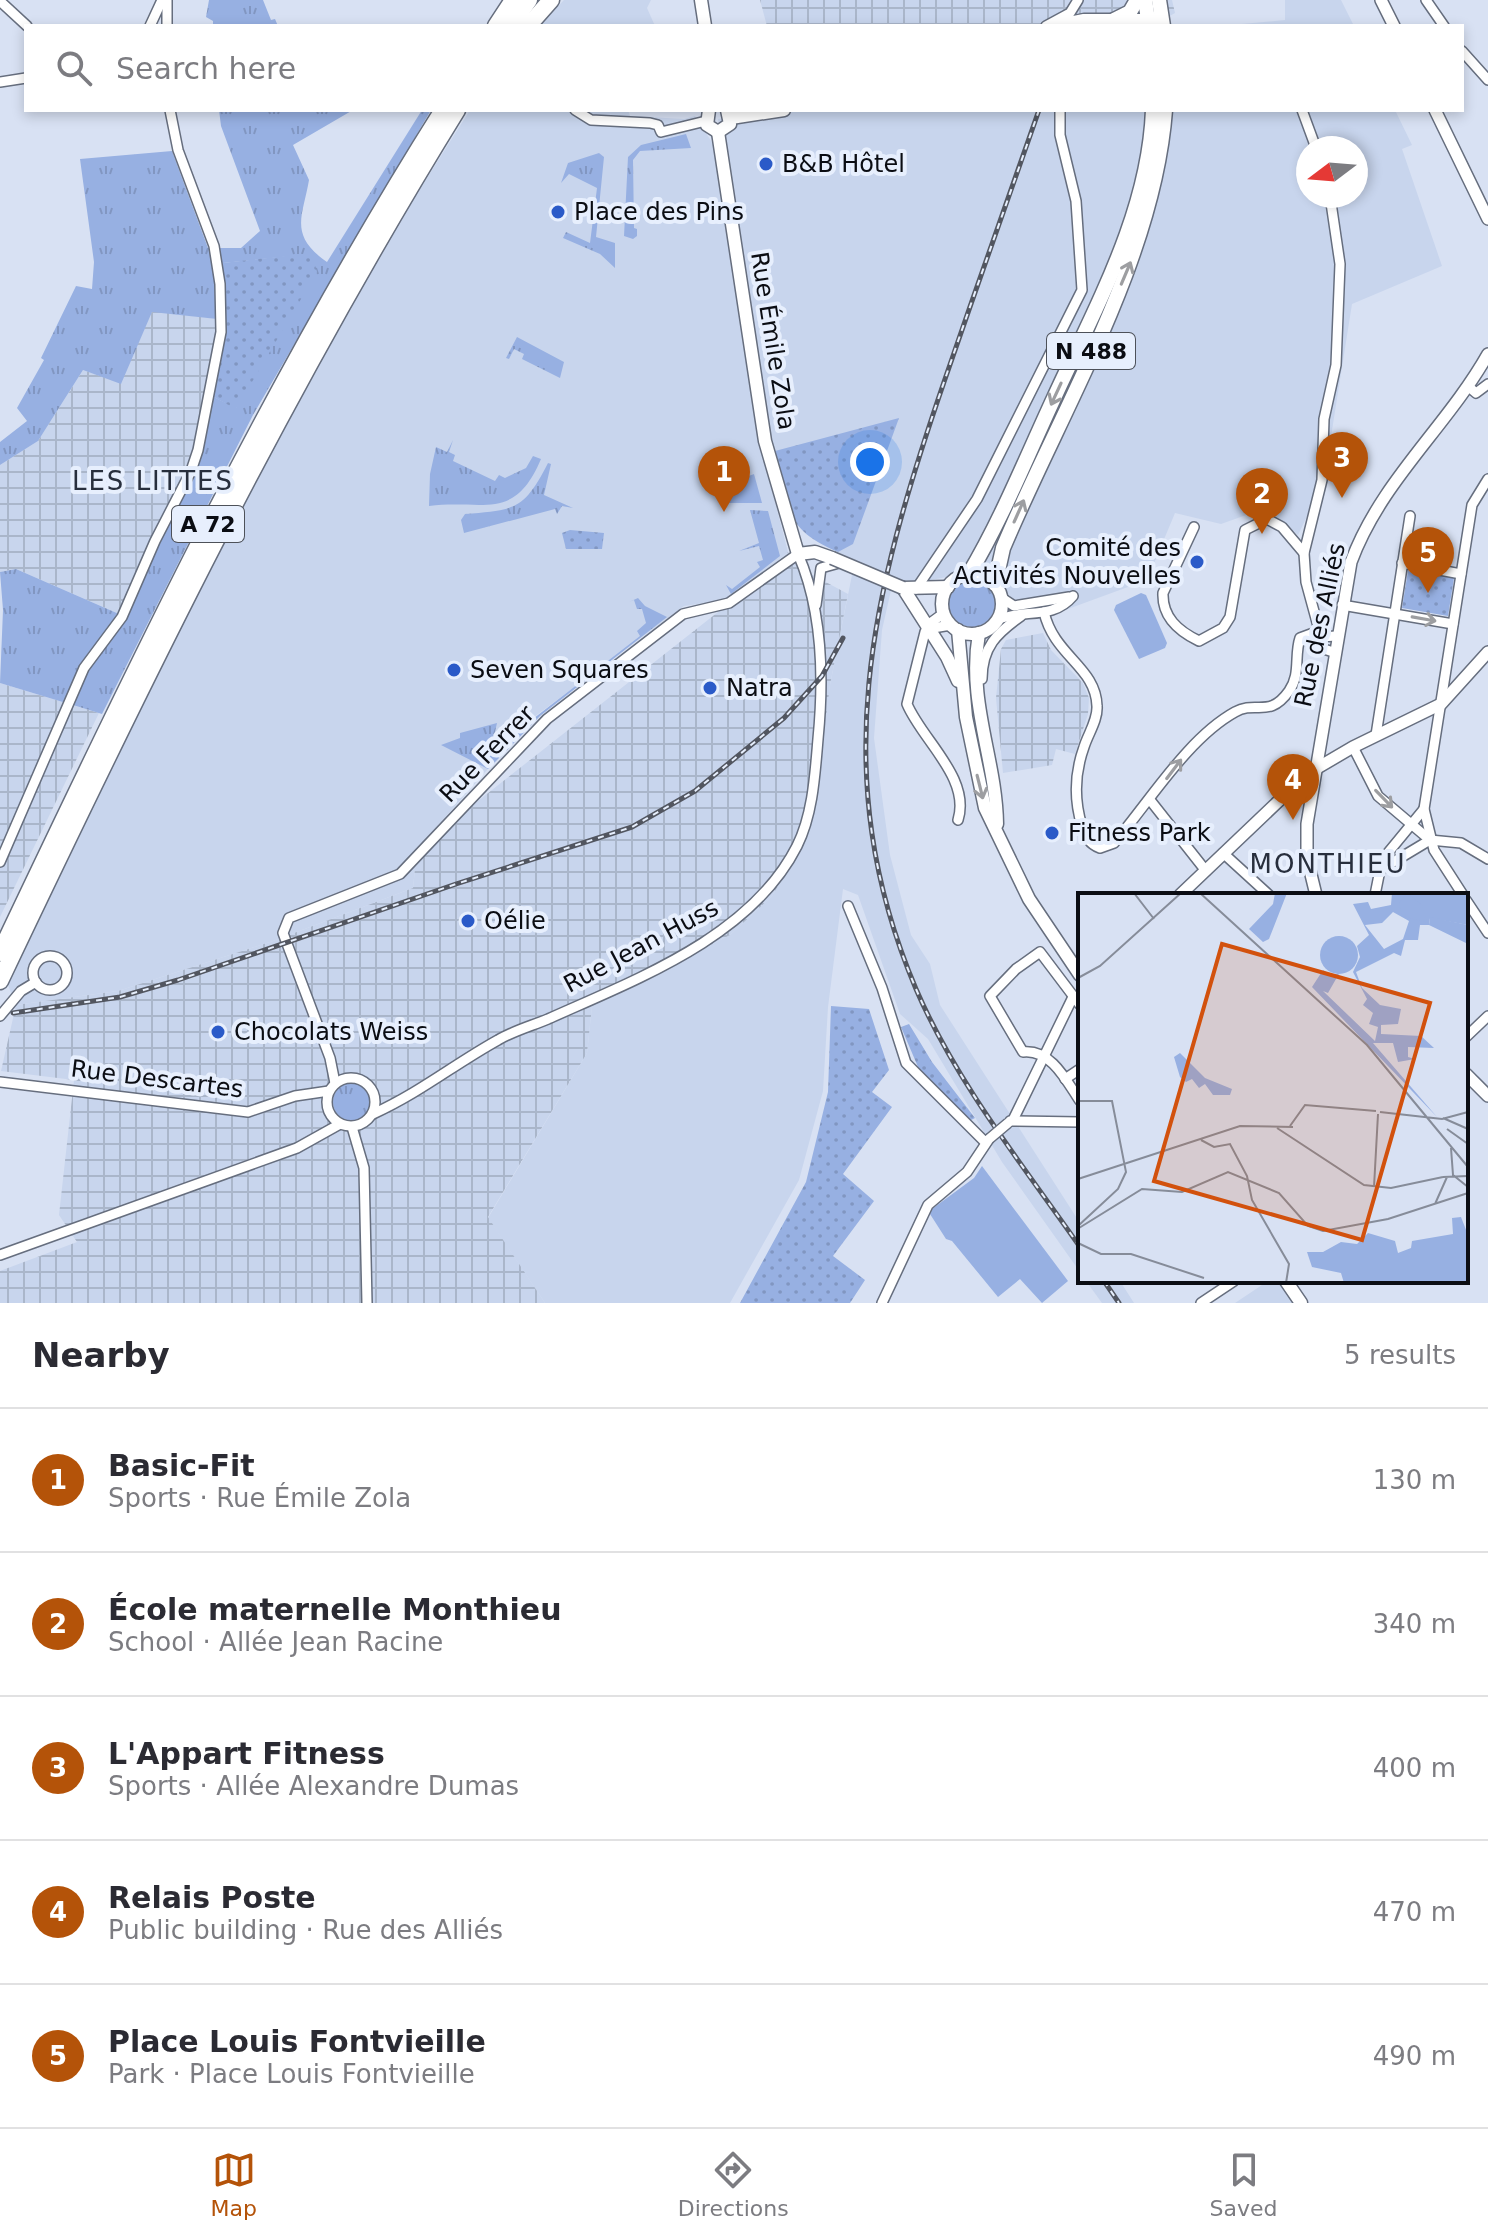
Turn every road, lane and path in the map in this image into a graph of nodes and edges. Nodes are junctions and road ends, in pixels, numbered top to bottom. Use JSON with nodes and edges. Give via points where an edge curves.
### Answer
{"nodes":[{"id":1,"x":164,"y":0,"type":"edge"},
{"id":2,"x":513,"y":0,"type":"edge"},
{"id":3,"x":529,"y":0,"type":"edge"},
{"id":4,"x":551,"y":0,"type":"edge"},
{"id":5,"x":701,"y":0,"type":"edge"},
{"id":6,"x":1080,"y":0,"type":"edge"},
{"id":7,"x":1137,"y":0,"type":"edge"},
{"id":8,"x":1145,"y":0,"type":"edge"},
{"id":9,"x":1152,"y":0,"type":"edge"},
{"id":10,"x":1159,"y":0,"type":"edge"},
{"id":11,"x":1381,"y":0,"type":"edge"},
{"id":12,"x":1426,"y":0,"type":"edge"},
{"id":13,"x":0,"y":1,"type":"edge"},
{"id":14,"x":1112,"y":20,"type":"junction"},
{"id":15,"x":1094,"y":23,"type":"edge"},
{"id":16,"x":1156,"y":23,"type":"edge"},
{"id":17,"x":25,"y":24,"type":"edge"},
{"id":18,"x":151,"y":24,"type":"edge"},
{"id":19,"x":167,"y":24,"type":"edge"},
{"id":20,"x":497,"y":24,"type":"edge"},
{"id":21,"x":512,"y":24,"type":"edge"},
{"id":22,"x":530,"y":24,"type":"edge"},
{"id":23,"x":705,"y":24,"type":"edge"},
{"id":24,"x":1050,"y":24,"type":"edge"},
{"id":25,"x":1393,"y":24,"type":"edge"},
{"id":26,"x":1443,"y":24,"type":"edge"},
{"id":27,"x":1464,"y":53,"type":"edge"},
{"id":28,"x":24,"y":78,"type":"edge"},
{"id":29,"x":1488,"y":80,"type":"edge"},
{"id":30,"x":0,"y":82,"type":"edge"},
{"id":31,"x":170,"y":112,"type":"edge"},
{"id":32,"x":442,"y":112,"type":"edge"},
{"id":33,"x":456,"y":112,"type":"edge"},
{"id":34,"x":578,"y":112,"type":"edge"},
{"id":35,"x":756,"y":112,"type":"edge"},
{"id":36,"x":1060,"y":112,"type":"edge"},
{"id":37,"x":1153,"y":112,"type":"edge"},
{"id":38,"x":1165,"y":112,"type":"edge"},
{"id":39,"x":1303,"y":112,"type":"edge"},
{"id":40,"x":1436,"y":112,"type":"edge"},
{"id":41,"x":729,"y":114,"type":"edge"},
{"id":42,"x":707,"y":116,"type":"edge"},
{"id":43,"x":718,"y":132,"type":"junction"},
{"id":44,"x":1312,"y":136,"type":"edge"},
{"id":45,"x":1332,"y":208,"type":"edge"},
{"id":46,"x":1488,"y":219,"type":"edge"},
{"id":47,"x":1488,"y":354,"type":"edge"},
{"id":48,"x":1488,"y":384,"type":"edge"},
{"id":49,"x":1469,"y":387,"type":"junction"},
{"id":50,"x":1488,"y":479,"type":"edge"},
{"id":51,"x":1410,"y":516,"type":"dead end"},
{"id":52,"x":1194,"y":527,"type":"dead end"},
{"id":53,"x":1304,"y":553,"type":"junction"},
{"id":54,"x":798,"y":554,"type":"junction"},
{"id":55,"x":834,"y":561,"type":"junction"},
{"id":56,"x":1402,"y":563,"type":"junction"},
{"id":57,"x":969,"y":574,"type":"junction"},
{"id":58,"x":1461,"y":574,"type":"junction"},
{"id":59,"x":948,"y":587,"type":"junction"},
{"id":60,"x":909,"y":589,"type":"junction"},
{"id":61,"x":998,"y":591,"type":"junction"},
{"id":62,"x":1342,"y":605,"type":"junction"},
{"id":63,"x":943,"y":609,"type":"junction"},
{"id":64,"x":1044,"y":612,"type":"junction"},
{"id":65,"x":1395,"y":613,"type":"junction"},
{"id":66,"x":1021,"y":616,"type":"junction"},
{"id":67,"x":815,"y":617,"type":"junction"},
{"id":68,"x":997,"y":620,"type":"junction"},
{"id":69,"x":1453,"y":624,"type":"junction"},
{"id":70,"x":955,"y":628,"type":"junction"},
{"id":71,"x":927,"y":629,"type":"junction"},
{"id":72,"x":979,"y":633,"type":"junction"},
{"id":73,"x":1320,"y":634,"type":"junction"},
{"id":74,"x":1336,"y":636,"type":"junction"},
{"id":75,"x":941,"y":648,"type":"junction"},
{"id":76,"x":1333,"y":652,"type":"junction"},
{"id":77,"x":1488,"y":652,"type":"edge"},
{"id":78,"x":921,"y":654,"type":"junction"},
{"id":79,"x":1441,"y":704,"type":"junction"},
{"id":80,"x":972,"y":715,"type":"junction"},
{"id":81,"x":1376,"y":735,"type":"junction"},
{"id":82,"x":1353,"y":747,"type":"junction"},
{"id":83,"x":1315,"y":768,"type":"junction"},
{"id":84,"x":1150,"y":800,"type":"junction"},
{"id":85,"x":1424,"y":809,"type":"junction"},
{"id":86,"x":958,"y":820,"type":"dead end"},
{"id":87,"x":1412,"y":825,"type":"junction"},
{"id":88,"x":1430,"y":840,"type":"junction"},
{"id":89,"x":1223,"y":853,"type":"junction"},
{"id":90,"x":1488,"y":859,"type":"edge"},
{"id":91,"x":0,"y":862,"type":"edge"},
{"id":92,"x":1380,"y":870,"type":"junction"},
{"id":93,"x":1206,"y":871,"type":"junction"},
{"id":94,"x":1182,"y":893,"type":"edge"},
{"id":95,"x":1267,"y":893,"type":"edge"},
{"id":96,"x":1316,"y":893,"type":"edge"},
{"id":97,"x":1375,"y":893,"type":"edge"},
{"id":98,"x":1462,"y":893,"type":"edge"},
{"id":99,"x":1468,"y":903,"type":"edge"},
{"id":100,"x":848,"y":906,"type":"dead end"},
{"id":101,"x":1488,"y":933,"type":"edge"},
{"id":102,"x":0,"y":953,"type":"edge"},
{"id":103,"x":1078,"y":972,"type":"edge"},
{"id":104,"x":0,"y":981,"type":"edge"},
{"id":105,"x":36,"y":982,"type":"dead end"},
{"id":106,"x":1077,"y":1001,"type":"edge"},
{"id":107,"x":0,"y":1016,"type":"edge"},
{"id":108,"x":1488,"y":1016,"type":"edge"},
{"id":109,"x":1468,"y":1035,"type":"edge"},
{"id":110,"x":330,"y":1058,"type":"junction"},
{"id":111,"x":1048,"y":1060,"type":"junction"},
{"id":112,"x":1078,"y":1070,"type":"edge"},
{"id":113,"x":1468,"y":1076,"type":"edge"},
{"id":114,"x":346,"y":1078,"type":"junction"},
{"id":115,"x":1065,"y":1079,"type":"junction"},
{"id":116,"x":0,"y":1082,"type":"edge"},
{"id":117,"x":332,"y":1087,"type":"junction"},
{"id":118,"x":307,"y":1094,"type":"junction"},
{"id":119,"x":1488,"y":1096,"type":"edge"},
{"id":120,"x":375,"y":1097,"type":"junction"},
{"id":121,"x":1078,"y":1098,"type":"edge"},
{"id":122,"x":405,"y":1100,"type":"junction"},
{"id":123,"x":328,"y":1108,"type":"junction"},
{"id":124,"x":373,"y":1114,"type":"junction"},
{"id":125,"x":1010,"y":1122,"type":"junction"},
{"id":126,"x":1078,"y":1122,"type":"edge"},
{"id":127,"x":340,"y":1124,"type":"junction"},
{"id":128,"x":352,"y":1127,"type":"junction"},
{"id":129,"x":318,"y":1134,"type":"junction"},
{"id":130,"x":987,"y":1140,"type":"junction"},
{"id":131,"x":0,"y":1255,"type":"edge"},
{"id":132,"x":1231,"y":1283,"type":"edge"},
{"id":133,"x":1287,"y":1283,"type":"edge"},
{"id":134,"x":367,"y":1303,"type":"edge"},
{"id":135,"x":882,"y":1303,"type":"edge"},
{"id":136,"x":1201,"y":1303,"type":"edge"},
{"id":137,"x":1301,"y":1303,"type":"edge"}],
"edges":[{"from":1,"to":18,"type":"street"},
{"from":1,"to":19,"type":"street"},
{"from":2,"to":20,"type":"highway"},
{"from":3,"to":21,"type":"highway"},
{"from":4,"to":22,"type":"highway"},
{"from":5,"to":23,"type":"main road"},
{"from":6,"to":15,"type":"street"},
{"from":6,"to":24,"type":"street"},
{"from":7,"to":14,"type":"main road","via":[[1130,12]]},
{"from":8,"to":16,"type":"main road"},
{"from":9,"to":16,"type":"main road"},
{"from":10,"to":16,"type":"main road"},
{"from":11,"to":25,"type":"street"},
{"from":12,"to":26,"type":"street"},
{"from":13,"to":17,"type":"street"},
{"from":14,"to":15,"type":"main road"},
{"from":14,"to":16,"type":"main road"},
{"from":27,"to":29,"type":"street"},
{"from":28,"to":30,"type":"street"},
{"from":31,"to":91,"type":"street","via":[[178,150],[216,255],[221,332],[191,471],[127,605],[84,668]]},
{"from":32,"to":102,"type":"highway","number":"A 72","via":[[293,364],[181,575]]},
{"from":33,"to":104,"type":"highway","number":"A 72","via":[[346,295],[199,568]]},
{"from":34,"to":42,"type":"street","via":[[591,120],[650,123],[661,132]]},
{"from":35,"to":41,"type":"main road"},
{"from":36,"to":60,"type":"street","via":[[1060,135],[1076,201],[1082,290],[977,499]]},
{"from":37,"to":57,"type":"main road","number":"N 488","one_way":true,"via":[[1131,225]]},
{"from":61,"to":38,"type":"main road","number":"N 488","one_way":true,"via":[[1006,540],[1135,251],[1157,173]]},
{"from":39,"to":44,"type":"street"},
{"from":40,"to":46,"type":"street"},
{"from":41,"to":43,"type":"main road","via":[[727,129]]},
{"from":42,"to":43,"type":"main road","via":[[710,129]]},
{"from":43,"to":54,"type":"main road","name":"Rue Émile Zola","via":[[768,455]]},
{"from":45,"to":53,"type":"street","via":[[1340,264],[1336,365],[1324,419],[1322,480]]},
{"from":47,"to":49,"type":"street","name":"Rue des Alliés"},
{"from":48,"to":49,"type":"street","via":[[1476,393]]},
{"from":49,"to":62,"type":"street","name":"Rue des Alliés","via":[[1365,524]]},
{"from":50,"to":58,"type":"street","via":[[1472,505]]},
{"from":51,"to":56,"type":"street"},
{"from":52,"to":53,"type":"street","via":[[1163,602],[1177,629],[1199,641],[1223,628],[1230,617],[1241,539],[1249,525],[1267,519],[1277,523]]},
{"from":53,"to":73,"type":"street"},
{"from":54,"to":55,"type":"main road","via":[[815,552]]},
{"from":54,"to":67,"type":"street","name":"Rue Jean Huss"},
{"from":54,"to":110,"type":"street","name":"Rue Ferrer","via":[[729,603],[683,614],[547,719],[404,871],[295,914],[285,926],[286,941]]},
{"from":55,"to":60,"type":"main road","bridge":true},
{"from":55,"to":67,"type":"street","name":"Rue Jean Huss","via":[[818,574]]},
{"from":56,"to":58,"type":"street"},
{"from":56,"to":65,"type":"street"},
{"from":57,"to":59,"type":"main road"},
{"from":57,"to":61,"type":"main road","via":[[979,575]]},
{"from":58,"to":69,"type":"street"},
{"from":59,"to":60,"type":"main road"},
{"from":59,"to":63,"type":"main road"},
{"from":60,"to":63,"type":"main road"},
{"from":60,"to":71,"type":"main road"},
{"from":61,"to":64,"type":"street","via":[[1014,606],[1073,596],[1064,606]]},
{"from":61,"to":68,"type":"main road"},
{"from":62,"to":65,"type":"street"},
{"from":62,"to":74,"type":"street","name":"Rue des Alliés"},
{"from":63,"to":70,"type":"main road"},
{"from":63,"to":71,"type":"street"},
{"from":64,"to":66,"type":"street"},
{"from":64,"to":84,"type":"street","via":[[1054,641],[1093,687],[1097,707],[1077,777],[1084,831],[1100,848],[1114,843]]},
{"from":65,"to":69,"type":"street","one_way":true},
{"from":65,"to":81,"type":"street"},
{"from":66,"to":68,"type":"street"},
{"from":66,"to":80,"type":"street","via":[[986,650]]},
{"from":67,"to":122,"type":"street","name":"Rue Jean Huss","via":[[823,687],[811,798],[798,844],[762,896],[714,937],[499,1039]]},
{"from":68,"to":72,"type":"main road"},
{"from":69,"to":79,"type":"street"},
{"from":70,"to":71,"type":"street"},
{"from":70,"to":72,"type":"main road"},
{"from":70,"to":80,"type":"main road"},
{"from":71,"to":75,"type":"main road"},
{"from":71,"to":78,"type":"street"},
{"from":72,"to":80,"type":"main road"},
{"from":73,"to":74,"type":"street"},
{"from":73,"to":76,"type":"street","via":[[1321,647]]},
{"from":84,"to":73,"type":"street","one_way":true,"via":[[1188,751],[1237,710],[1264,710],[1279,702],[1296,679],[1300,638]]},
{"from":74,"to":76,"type":"street","name":"Rue des Alliés"},
{"from":75,"to":78,"type":"street"},
{"from":75,"to":80,"type":"main road"},
{"from":76,"to":83,"type":"street","name":"Rue des Alliés"},
{"from":77,"to":79,"type":"street"},
{"from":78,"to":86,"type":"street","via":[[907,704],[955,781],[962,809]]},
{"from":79,"to":81,"type":"street"},
{"from":79,"to":85,"type":"street"},
{"from":80,"to":103,"type":"main road","via":[[985,808],[1032,905]]},
{"from":81,"to":82,"type":"street"},
{"from":82,"to":83,"type":"street"},
{"from":82,"to":87,"type":"street","one_way":true,"via":[[1378,796]]},
{"from":83,"to":89,"type":"street"},
{"from":83,"to":96,"type":"street","name":"Rue des Alliés","via":[[1307,858]]},
{"from":84,"to":93,"type":"street"},
{"from":85,"to":87,"type":"street"},
{"from":85,"to":88,"type":"street"},
{"from":87,"to":88,"type":"street"},
{"from":87,"to":92,"type":"street","via":[[1382,860]]},
{"from":88,"to":90,"type":"street","via":[[1461,843]]},
{"from":88,"to":92,"type":"street"},
{"from":88,"to":98,"type":"street"},
{"from":89,"to":93,"type":"street"},
{"from":89,"to":95,"type":"street"},
{"from":92,"to":97,"type":"street"},
{"from":93,"to":94,"type":"street"},
{"from":99,"to":101,"type":"street"},
{"from":100,"to":130,"type":"street","via":[[906,1063]]},
{"from":105,"to":107,"type":"street"},
{"from":106,"to":111,"type":"street"},
{"from":106,"to":111,"type":"street","via":[[1040,952],[990,996],[1023,1052],[1033,1051]]},
{"from":108,"to":109,"type":"street"},
{"from":110,"to":114,"type":"street"},
{"from":110,"to":117,"type":"street"},
{"from":111,"to":115,"type":"street"},
{"from":111,"to":125,"type":"street"},
{"from":112,"to":115,"type":"street"},
{"from":113,"to":119,"type":"street"},
{"from":114,"to":117,"type":"street"},
{"from":114,"to":120,"type":"street","via":[[362,1080]]},
{"from":115,"to":121,"type":"street"},
{"from":116,"to":118,"type":"street","name":"Rue Descartes","via":[[248,1112]]},
{"from":117,"to":118,"type":"street","name":"Rue Descartes"},
{"from":117,"to":123,"type":"street"},
{"from":118,"to":123,"type":"street"},
{"from":120,"to":122,"type":"street"},
{"from":120,"to":124,"type":"street"},
{"from":122,"to":124,"type":"street","name":"Rue Jean Huss"},
{"from":123,"to":127,"type":"street"},
{"from":123,"to":129,"type":"street"},
{"from":124,"to":128,"type":"street"},
{"from":125,"to":126,"type":"street"},
{"from":125,"to":130,"type":"street","bridge":true},
{"from":127,"to":128,"type":"street"},
{"from":127,"to":129,"type":"street"},
{"from":128,"to":134,"type":"street","via":[[364,1168]]},
{"from":129,"to":131,"type":"street","via":[[297,1148]]},
{"from":130,"to":135,"type":"street","via":[[967,1172],[928,1205]]},
{"from":132,"to":136,"type":"street"},
{"from":133,"to":137,"type":"main road"}]}
